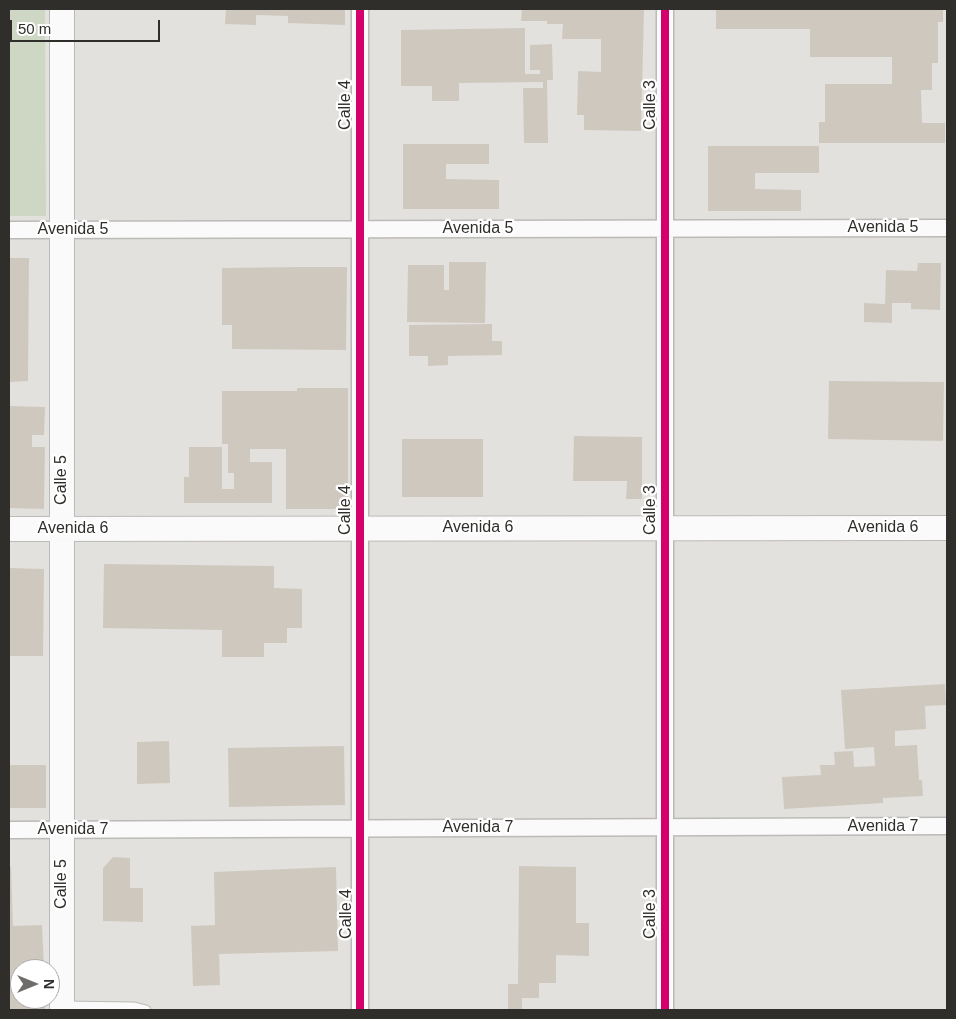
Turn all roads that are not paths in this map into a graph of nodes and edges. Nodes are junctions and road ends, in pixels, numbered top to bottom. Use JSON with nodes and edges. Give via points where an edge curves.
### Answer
{"nodes":[{"id":1,"x":62,"y":9,"type":"edge"},
{"id":2,"x":360,"y":9,"type":"edge"},
{"id":3,"x":665,"y":9,"type":"edge"},
{"id":4,"x":947,"y":228,"type":"edge"},
{"id":5,"x":665,"y":229,"type":"junction"},
{"id":6,"x":9,"y":230,"type":"edge"},
{"id":7,"x":62,"y":230,"type":"junction"},
{"id":8,"x":360,"y":230,"type":"junction"},
{"id":9,"x":360,"y":528,"type":"junction"},
{"id":10,"x":665,"y":528,"type":"junction"},
{"id":11,"x":947,"y":528,"type":"edge"},
{"id":12,"x":9,"y":529,"type":"edge"},
{"id":13,"x":62,"y":529,"type":"junction"},
{"id":14,"x":947,"y":826,"type":"edge"},
{"id":15,"x":665,"y":827,"type":"junction"},
{"id":16,"x":360,"y":828,"type":"junction"},
{"id":17,"x":9,"y":830,"type":"edge"},
{"id":18,"x":62,"y":830,"type":"junction"},
{"id":19,"x":62,"y":1008,"type":"edge"},
{"id":20,"x":146,"y":1010,"type":"edge"},
{"id":21,"x":360,"y":1010,"type":"edge"},
{"id":22,"x":665,"y":1010,"type":"edge"}],
"edges":[{"from":1,"to":7,"type":"street","name":"Calle 5"},
{"from":2,"to":8,"type":"street","name":"Calle 4"},
{"from":3,"to":5,"type":"street","name":"Calle 3"},
{"from":4,"to":5,"type":"street","name":"Avenida 5"},
{"from":5,"to":8,"type":"street","name":"Avenida 5"},
{"from":5,"to":10,"type":"street","name":"Calle 3"},
{"from":6,"to":7,"type":"street","name":"Avenida 5"},
{"from":7,"to":8,"type":"street","name":"Avenida 5"},
{"from":7,"to":13,"type":"street","name":"Calle 5"},
{"from":8,"to":9,"type":"street","name":"Calle 4"},
{"from":9,"to":10,"type":"street","name":"Avenida 6"},
{"from":9,"to":13,"type":"street","name":"Avenida 6"},
{"from":9,"to":16,"type":"street","name":"Calle 4"},
{"from":10,"to":11,"type":"street","name":"Avenida 6"},
{"from":10,"to":15,"type":"street","name":"Calle 3"},
{"from":12,"to":13,"type":"street","name":"Avenida 6"},
{"from":13,"to":18,"type":"street","name":"Calle 5"},
{"from":14,"to":15,"type":"street","name":"Avenida 7"},
{"from":15,"to":16,"type":"street","name":"Avenida 7"},
{"from":15,"to":22,"type":"street","name":"Calle 3"},
{"from":16,"to":18,"type":"street","name":"Avenida 7"},
{"from":16,"to":21,"type":"street","name":"Calle 4"},
{"from":17,"to":18,"type":"street","name":"Avenida 7"},
{"from":18,"to":19,"type":"street","name":"Calle 5"},
{"from":19,"to":20,"type":"lane"}]}
